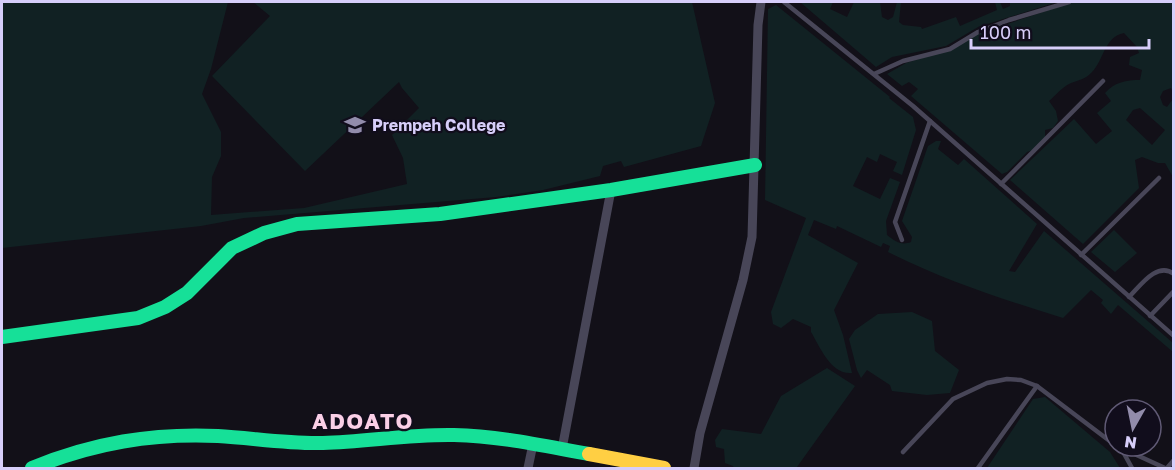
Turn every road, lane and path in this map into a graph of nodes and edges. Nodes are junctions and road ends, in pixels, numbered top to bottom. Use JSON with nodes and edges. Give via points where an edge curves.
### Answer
{"nodes":[{"id":1,"x":761,"y":2,"type":"edge"},
{"id":2,"x":784,"y":2,"type":"edge"},
{"id":3,"x":1070,"y":2,"type":"edge"},
{"id":4,"x":874,"y":74,"type":"junction"},
{"id":5,"x":1102,"y":81,"type":"dead end"},
{"id":6,"x":930,"y":121,"type":"junction"},
{"id":7,"x":755,"y":165,"type":"junction"},
{"id":8,"x":1159,"y":178,"type":"dead end"},
{"id":9,"x":1001,"y":184,"type":"junction"},
{"id":10,"x":611,"y":190,"type":"junction"},
{"id":11,"x":902,"y":240,"type":"dead end"},
{"id":12,"x":1081,"y":255,"type":"junction"},
{"id":13,"x":1173,"y":274,"type":"edge"},
{"id":14,"x":1173,"y":291,"type":"edge"},
{"id":15,"x":1129,"y":297,"type":"junction"},
{"id":16,"x":1150,"y":316,"type":"junction"},
{"id":17,"x":1173,"y":336,"type":"edge"},
{"id":18,"x":2,"y":338,"type":"edge"},
{"id":19,"x":1037,"y":386,"type":"junction"},
{"id":20,"x":1103,"y":435,"type":"edge"},
{"id":21,"x":533,"y":444,"type":"junction"},
{"id":22,"x":562,"y":449,"type":"junction"},
{"id":23,"x":903,"y":452,"type":"dead end"},
{"id":24,"x":1142,"y":458,"type":"edge"},
{"id":25,"x":1173,"y":460,"type":"edge"},
{"id":26,"x":32,"y":468,"type":"edge"},
{"id":27,"x":528,"y":468,"type":"edge"},
{"id":28,"x":664,"y":468,"type":"edge"},
{"id":29,"x":694,"y":468,"type":"edge"},
{"id":30,"x":978,"y":468,"type":"edge"},
{"id":31,"x":1166,"y":468,"type":"edge"}],
"edges":[{"from":1,"to":7,"type":"street"},
{"from":2,"to":4,"type":"lane"},
{"from":3,"to":4,"type":"lane","via":[[1010,20],[978,32],[950,49],[903,61]]},
{"from":4,"to":6,"type":"lane"},
{"from":5,"to":9,"type":"lane"},
{"from":6,"to":9,"type":"lane"},
{"from":6,"to":11,"type":"lane","via":[[894,222]]},
{"from":7,"to":10,"type":"street"},
{"from":7,"to":29,"type":"street","via":[[752,237]]},
{"from":8,"to":12,"type":"lane"},
{"from":9,"to":12,"type":"lane"},
{"from":10,"to":18,"type":"street","via":[[440,214],[297,224],[232,248],[187,293],[138,318]]},
{"from":10,"to":22,"type":"street"},
{"from":12,"to":15,"type":"lane"},
{"from":13,"to":15,"type":"lane","via":[[1169,270],[1155,272]]},
{"from":14,"to":16,"type":"lane"},
{"from":15,"to":16,"type":"lane"},
{"from":16,"to":17,"type":"lane"},
{"from":19,"to":20,"type":"lane"},
{"from":19,"to":23,"type":"lane","via":[[1021,380],[997,381],[953,399]]},
{"from":19,"to":30,"type":"lane"},
{"from":21,"to":22,"type":"street"},
{"from":21,"to":26,"type":"street","via":[[452,435],[321,443],[175,436],[118,441]]},
{"from":21,"to":27,"type":"street"},
{"from":22,"to":28,"type":"street"},
{"from":24,"to":31,"type":"lane"},
{"from":25,"to":31,"type":"lane"}]}
